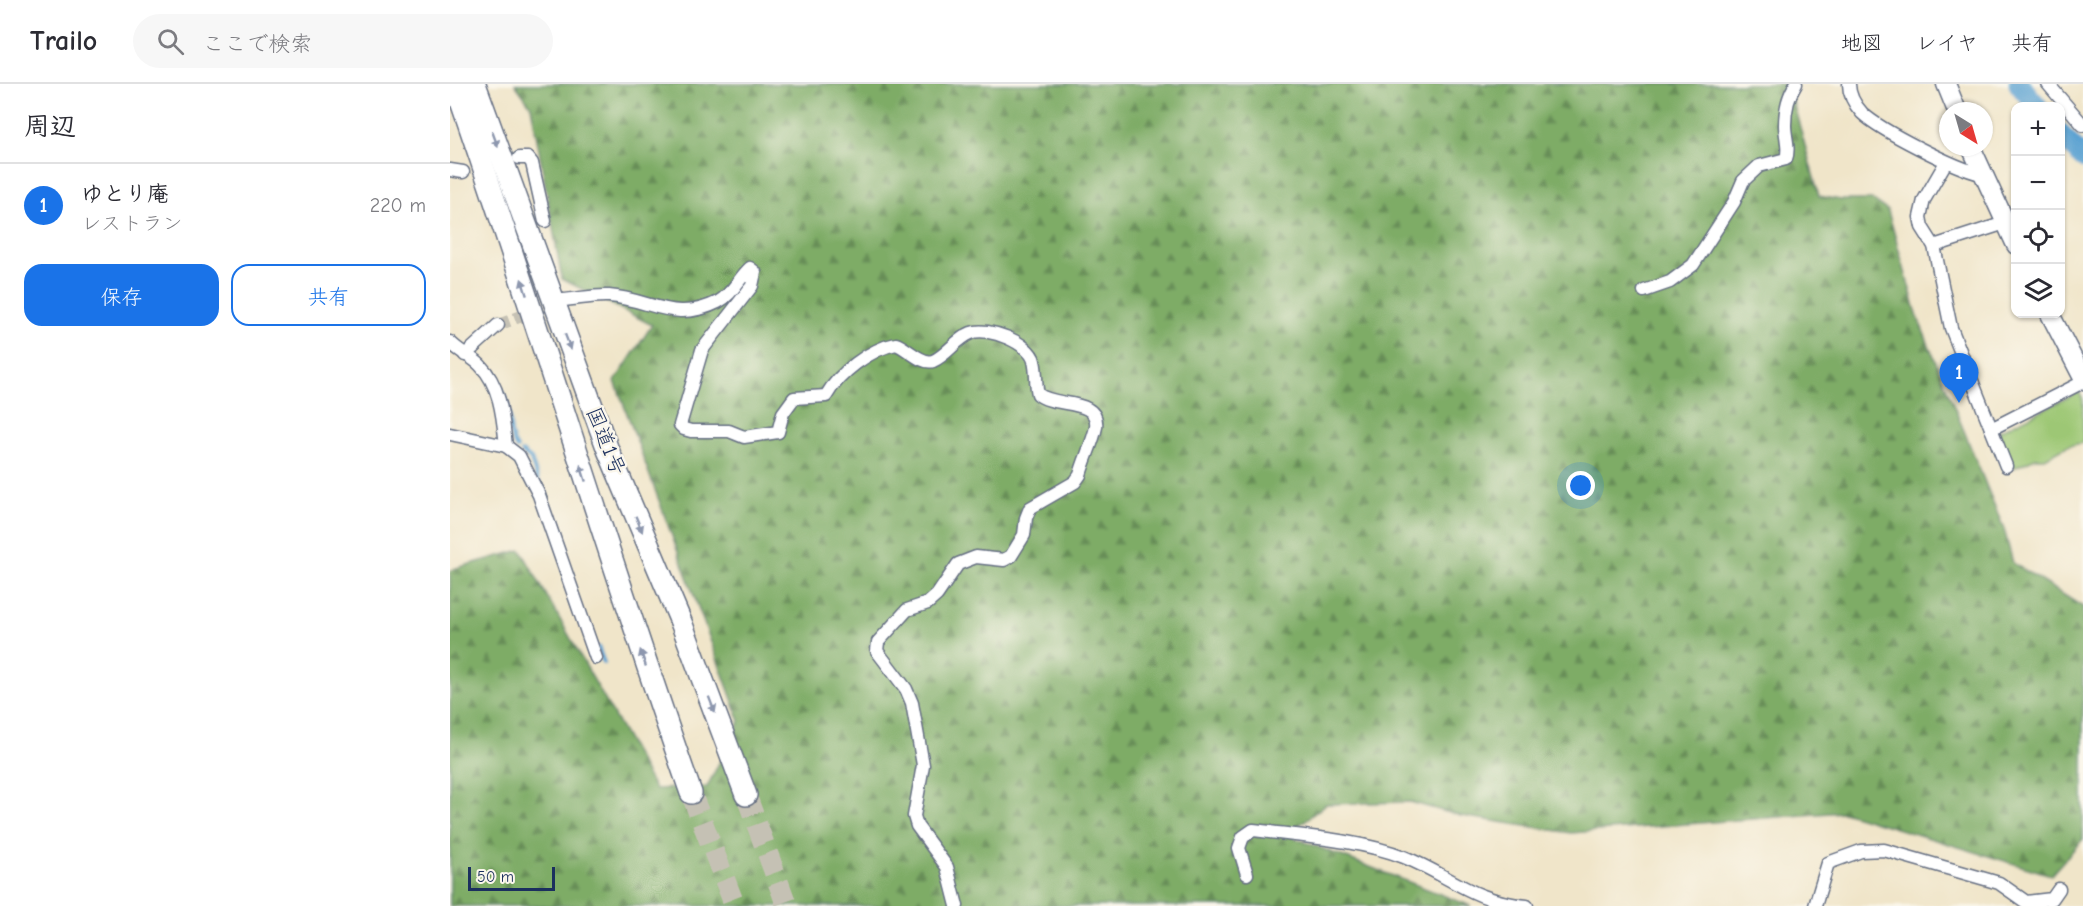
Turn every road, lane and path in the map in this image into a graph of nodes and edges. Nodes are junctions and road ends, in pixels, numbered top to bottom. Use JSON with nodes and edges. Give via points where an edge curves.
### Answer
{"nodes":[{"id":1,"x":455,"y":84,"type":"edge"},
{"id":2,"x":475,"y":84,"type":"edge"},
{"id":3,"x":1796,"y":84,"type":"edge"},
{"id":4,"x":1849,"y":84,"type":"edge"},
{"id":5,"x":1946,"y":84,"type":"edge"},
{"id":6,"x":2048,"y":84,"type":"edge"},
{"id":7,"x":1953,"y":102,"type":"edge"},
{"id":8,"x":2083,"y":124,"type":"edge"},
{"id":9,"x":1974,"y":156,"type":"edge"},
{"id":10,"x":519,"y":158,"type":"dead end"},
{"id":11,"x":1946,"y":162,"type":"junction"},
{"id":12,"x":1981,"y":174,"type":"junction"},
{"id":13,"x":545,"y":221,"type":"dead end"},
{"id":14,"x":2005,"y":223,"type":"junction"},
{"id":15,"x":2011,"y":235,"type":"edge"},
{"id":16,"x":1934,"y":246,"type":"junction"},
{"id":17,"x":1644,"y":291,"type":"dead end"},
{"id":18,"x":563,"y":300,"type":"tunnel mouth"},
{"id":19,"x":2052,"y":318,"type":"edge"},
{"id":20,"x":498,"y":325,"type":"tunnel mouth"},
{"id":21,"x":450,"y":342,"type":"edge"},
{"id":22,"x":465,"y":355,"type":"junction"},
{"id":23,"x":2083,"y":380,"type":"edge"},
{"id":24,"x":1991,"y":429,"type":"junction"},
{"id":25,"x":450,"y":434,"type":"edge"},
{"id":26,"x":506,"y":446,"type":"junction"},
{"id":27,"x":2006,"y":466,"type":"dead end"},
{"id":28,"x":596,"y":658,"type":"dead end"},
{"id":29,"x":691,"y":793,"type":"tunnel mouth"},
{"id":30,"x":746,"y":795,"type":"tunnel mouth"},
{"id":31,"x":1248,"y":874,"type":"dead end"},
{"id":32,"x":2059,"y":889,"type":"dead end"},
{"id":33,"x":957,"y":906,"type":"edge"},
{"id":34,"x":1527,"y":906,"type":"edge"},
{"id":35,"x":1815,"y":906,"type":"edge"}],
"edges":[{"from":29,"to":1,"type":"highway","name":"国道1号","one_way":true,"via":[[626,610]]},
{"from":2,"to":30,"type":"highway","name":"国道1号","one_way":true,"via":[[608,450],[681,622]]},
{"from":3,"to":17,"type":"street","via":[[1790,94],[1785,125],[1786,159],[1759,166],[1743,181],[1694,265],[1670,282]]},
{"from":4,"to":11,"type":"street","via":[[1851,99],[1862,113]]},
{"from":5,"to":7,"type":"main road"},
{"from":6,"to":8,"type":"street"},
{"from":9,"to":12,"type":"main road"},
{"from":10,"to":13,"type":"street","via":[[528,158],[532,163]]},
{"from":11,"to":12,"type":"street"},
{"from":11,"to":16,"type":"street","via":[[1921,209],[1922,226]]},
{"from":12,"to":14,"type":"main road"},
{"from":14,"to":15,"type":"main road"},
{"from":14,"to":16,"type":"street"},
{"from":16,"to":24,"type":"street","via":[[1951,328]]},
{"from":18,"to":33,"type":"street","via":[[610,296],[685,312],[718,302],[731,293],[750,268],[755,272],[752,286],[702,350],[680,424],[691,431],[729,431],[744,437],[778,432],[783,413],[794,398],[826,396],[835,380],[883,346],[896,344],[925,361],[933,361],[960,339],[984,330],[998,333],[1029,353],[1034,360],[1038,394],[1044,400],[1084,406],[1092,412],[1096,428],[1080,475],[1075,482],[1030,508],[1024,535],[1011,556],[1004,560],[976,557],[958,564],[937,595],[928,603],[907,610],[878,642],[878,651],[912,703],[923,765],[914,816],[947,867]]},
{"from":19,"to":23,"type":"main road"},
{"from":20,"to":22,"type":"street"},
{"from":21,"to":22,"type":"street"},
{"from":22,"to":26,"type":"street","via":[[479,363],[488,375],[503,417]]},
{"from":23,"to":24,"type":"street"},
{"from":24,"to":27,"type":"street"},
{"from":25,"to":26,"type":"street"},
{"from":26,"to":28,"type":"street","via":[[519,456],[535,487]]},
{"from":31,"to":34,"type":"street","via":[[1239,848],[1243,837],[1254,830],[1329,839],[1403,857],[1482,898]]},
{"from":32,"to":35,"type":"street","via":[[2052,899],[2026,902],[1999,883],[1884,850],[1861,851],[1828,863]]}]}
